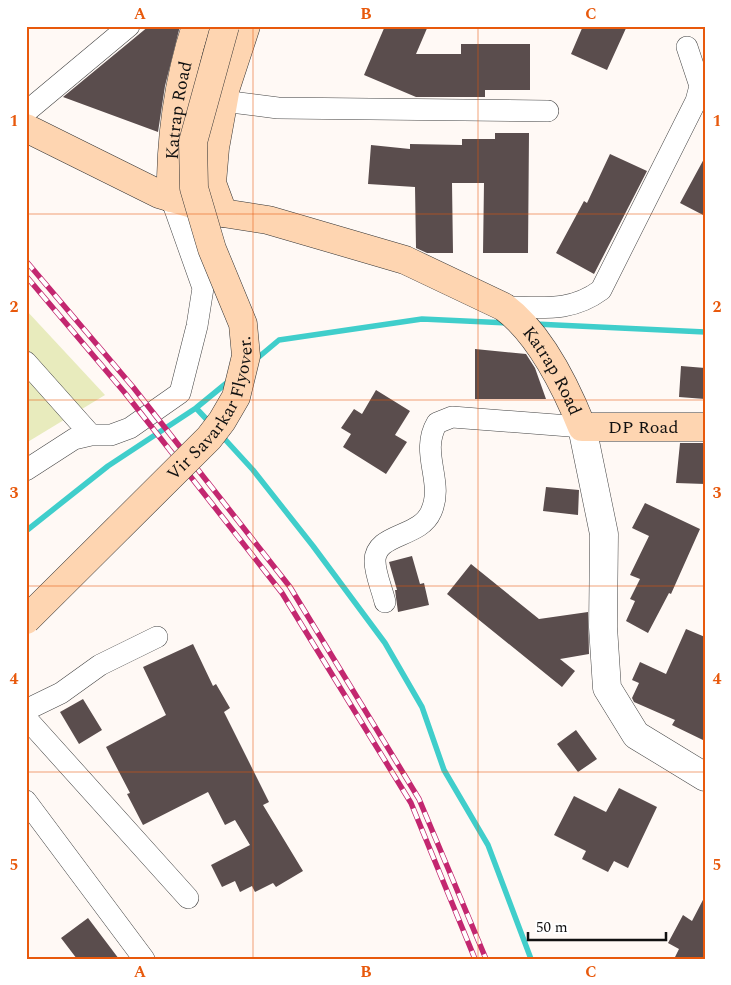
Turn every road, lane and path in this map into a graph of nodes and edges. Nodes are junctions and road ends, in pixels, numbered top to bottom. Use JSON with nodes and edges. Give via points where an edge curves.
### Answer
{"nodes":[{"id":1,"x":129,"y":26,"type":"edge"},
{"id":2,"x":196,"y":26,"type":"edge"},
{"id":3,"x":225,"y":26,"type":"edge"},
{"id":4,"x":246,"y":26,"type":"edge"},
{"id":5,"x":688,"y":47,"type":"dead end"},
{"id":6,"x":224,"y":102,"type":"junction"},
{"id":7,"x":548,"y":111,"type":"dead end"},
{"id":8,"x":26,"y":112,"type":"edge"},
{"id":9,"x":26,"y":128,"type":"edge"},
{"id":10,"x":171,"y":198,"type":"junction"},
{"id":11,"x":223,"y":213,"type":"junction"},
{"id":12,"x":509,"y":310,"type":"junction"},
{"id":13,"x":26,"y":362,"type":"edge"},
{"id":14,"x":582,"y":427,"type":"junction"},
{"id":15,"x":705,"y":427,"type":"edge"},
{"id":16,"x":91,"y":435,"type":"junction"},
{"id":17,"x":26,"y":470,"type":"edge"},
{"id":18,"x":386,"y":602,"type":"dead end"},
{"id":19,"x":26,"y":620,"type":"edge"},
{"id":20,"x":157,"y":637,"type":"dead end"},
{"id":21,"x":26,"y":710,"type":"edge"},
{"id":22,"x":26,"y":718,"type":"edge"},
{"id":23,"x":705,"y":777,"type":"edge"},
{"id":24,"x":26,"y":801,"type":"edge"},
{"id":25,"x":188,"y":898,"type":"dead end"},
{"id":26,"x":144,"y":959,"type":"edge"}],
"edges":[{"from":1,"to":8,"type":"street"},
{"from":2,"to":10,"type":"main road","name":"Katrap Road","via":[[177,110]]},
{"from":3,"to":19,"type":"main road","name":"Vir Savarkar Flyover.","bridge":true,"via":[[193,142],[194,188],[212,249],[243,324],[246,356],[236,397],[209,438]]},
{"from":4,"to":6,"type":"main road"},
{"from":5,"to":12,"type":"street","via":[[700,86],[696,101],[601,290],[578,304],[565,307]]},
{"from":6,"to":7,"type":"street","via":[[278,108]]},
{"from":6,"to":11,"type":"main road","via":[[212,182]]},
{"from":9,"to":10,"type":"main road","name":"Katrap Road"},
{"from":10,"to":11,"type":"main road","name":"Katrap Road"},
{"from":10,"to":16,"type":"street","via":[[203,288],[180,393],[130,428],[111,435]]},
{"from":11,"to":12,"type":"main road","name":"Katrap Road","via":[[268,220],[405,260]]},
{"from":12,"to":14,"type":"main road","name":"Katrap Road","via":[[551,362]]},
{"from":13,"to":16,"type":"street"},
{"from":14,"to":15,"type":"main road","name":"DP Road"},
{"from":14,"to":18,"type":"street","via":[[452,417],[437,423],[429,440],[436,498],[431,513],[423,524],[383,542],[376,552],[375,563]]},
{"from":14,"to":23,"type":"street","name":"Katrap Road","via":[[604,534],[603,627],[607,688],[636,735]]},
{"from":16,"to":17,"type":"street","via":[[74,440]]},
{"from":20,"to":21,"type":"street","via":[[100,665],[61,693]]},
{"from":22,"to":25,"type":"street"},
{"from":24,"to":26,"type":"street"}]}
